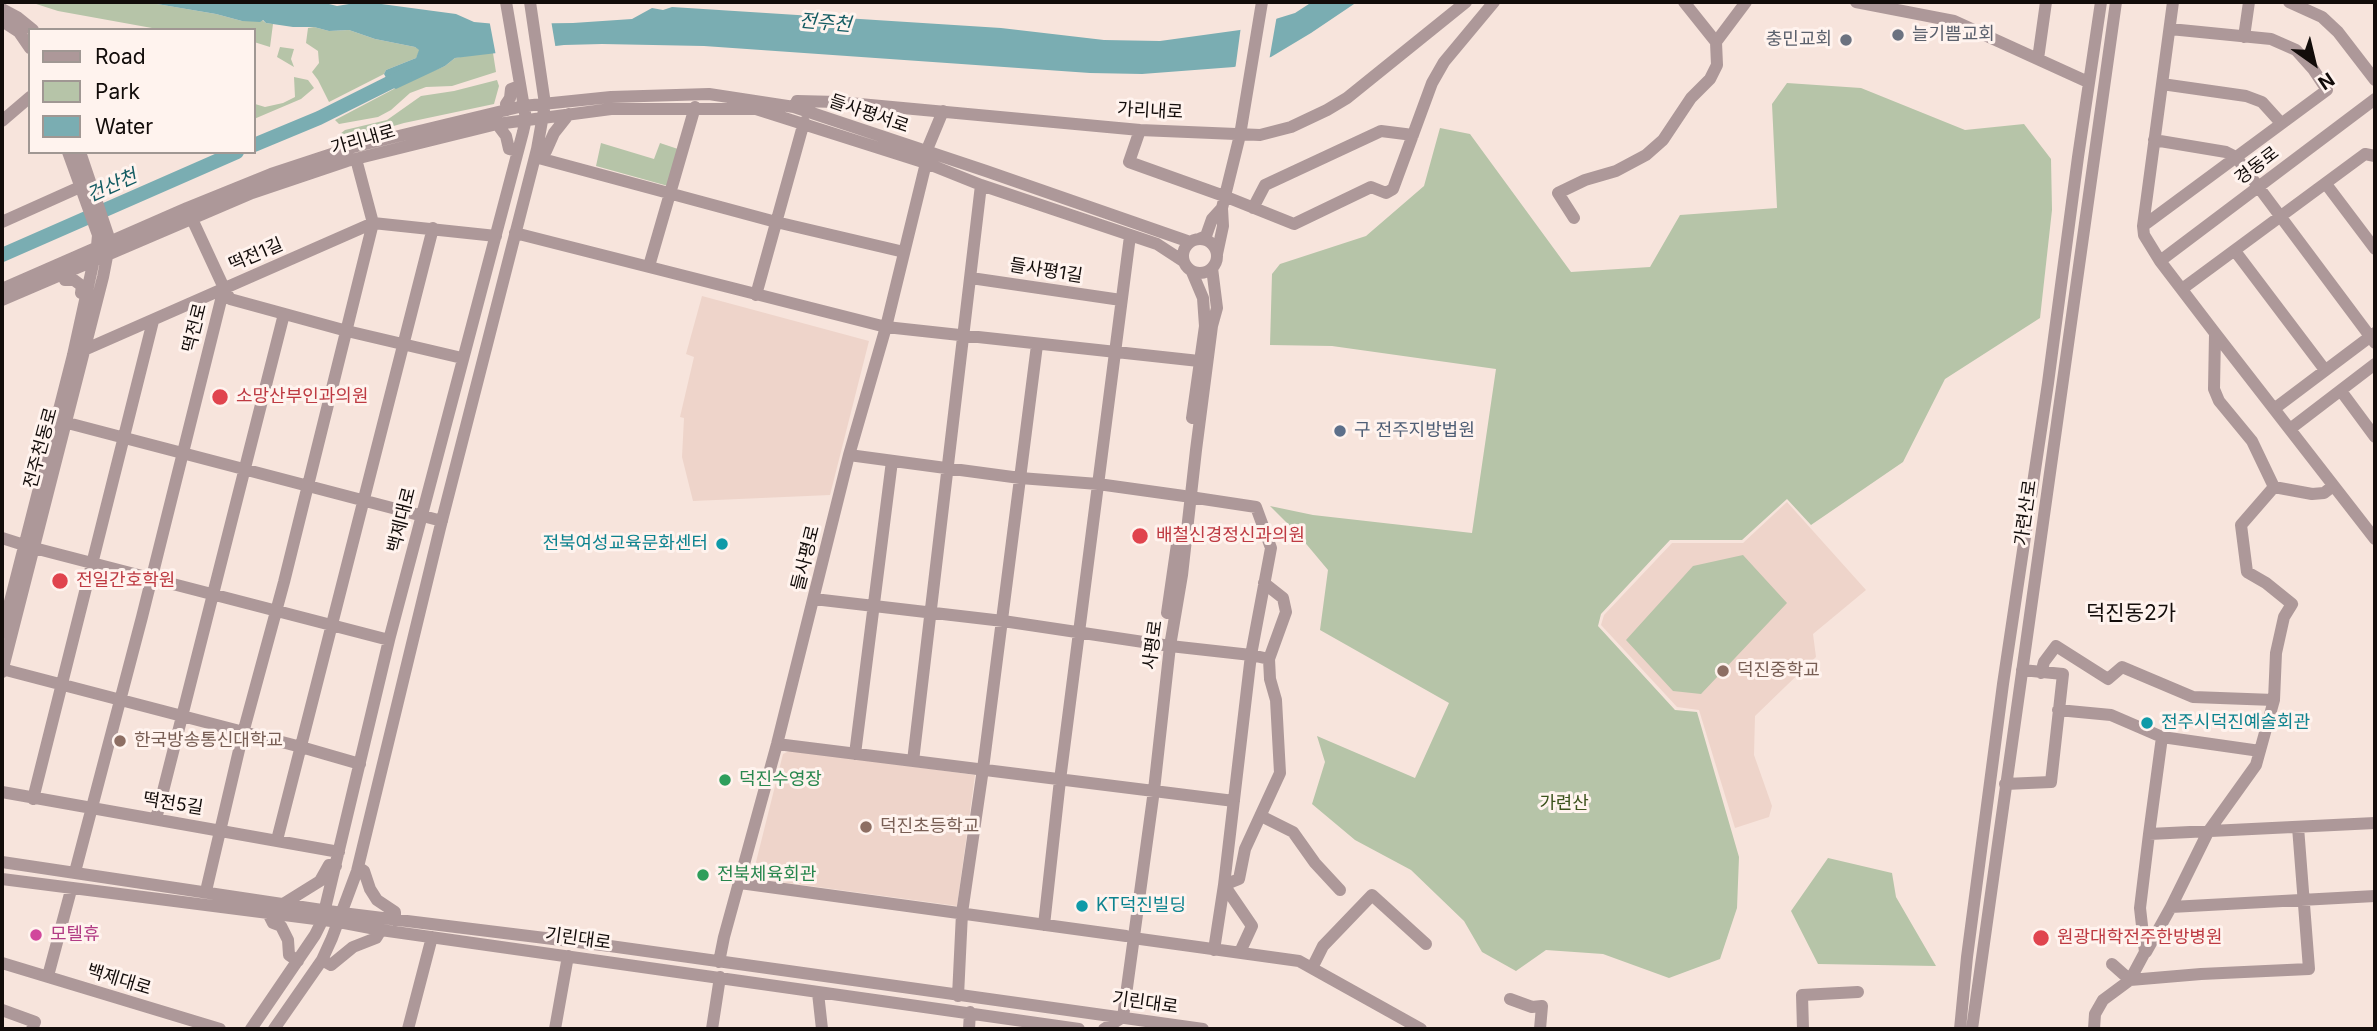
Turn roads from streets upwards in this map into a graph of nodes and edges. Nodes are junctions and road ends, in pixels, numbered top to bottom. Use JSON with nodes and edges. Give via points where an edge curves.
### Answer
{"nodes":[{"id":1,"x":506,"y":2,"type":"edge"},
{"id":2,"x":530,"y":2,"type":"edge"},
{"id":3,"x":1262,"y":2,"type":"edge"},
{"id":4,"x":1465,"y":2,"type":"edge"},
{"id":5,"x":1494,"y":2,"type":"edge"},
{"id":6,"x":1684,"y":2,"type":"edge"},
{"id":7,"x":1746,"y":2,"type":"edge"},
{"id":8,"x":1856,"y":2,"type":"edge"},
{"id":9,"x":2046,"y":2,"type":"edge"},
{"id":10,"x":2101,"y":2,"type":"edge"},
{"id":11,"x":2116,"y":2,"type":"edge"},
{"id":12,"x":2173,"y":2,"type":"edge"},
{"id":13,"x":2249,"y":2,"type":"edge"},
{"id":14,"x":2289,"y":2,"type":"edge"},
{"id":15,"x":2,"y":9,"type":"edge"},
{"id":16,"x":4,"y":25,"type":"edge"},
{"id":17,"x":31,"y":28,"type":"edge"},
{"id":18,"x":2169,"y":29,"type":"junction"},
{"id":19,"x":2244,"y":37,"type":"junction"},
{"id":20,"x":1716,"y":42,"type":"junction"},
{"id":21,"x":28,"y":45,"type":"edge"},
{"id":22,"x":2038,"y":59,"type":"junction"},
{"id":23,"x":2375,"y":80,"type":"edge"},
{"id":24,"x":2088,"y":82,"type":"junction"},
{"id":25,"x":2162,"y":83,"type":"junction"},
{"id":26,"x":519,"y":85,"type":"junction"},
{"id":27,"x":28,"y":99,"type":"edge"},
{"id":28,"x":2375,"y":99,"type":"edge"},
{"id":29,"x":695,"y":107,"type":"junction"},
{"id":30,"x":794,"y":107,"type":"junction"},
{"id":31,"x":756,"y":109,"type":"joint"},
{"id":32,"x":507,"y":110,"type":"junction"},
{"id":33,"x":544,"y":110,"type":"junction"},
{"id":34,"x":943,"y":111,"type":"junction"},
{"id":35,"x":525,"y":113,"type":"junction"},
{"id":36,"x":569,"y":114,"type":"junction"},
{"id":37,"x":2,"y":121,"type":"edge"},
{"id":38,"x":804,"y":122,"type":"junction"},
{"id":39,"x":2281,"y":123,"type":"junction"},
{"id":40,"x":497,"y":124,"type":"junction"},
{"id":41,"x":1140,"y":130,"type":"junction"},
{"id":42,"x":1240,"y":135,"type":"junction"},
{"id":43,"x":1413,"y":135,"type":"junction"},
{"id":44,"x":2154,"y":141,"type":"junction"},
{"id":45,"x":517,"y":151,"type":"junction"},
{"id":46,"x":536,"y":153,"type":"junction"},
{"id":47,"x":69,"y":154,"type":"edge"},
{"id":48,"x":80,"y":154,"type":"edge"},
{"id":49,"x":2375,"y":156,"type":"edge"},
{"id":50,"x":926,"y":157,"type":"junction"},
{"id":51,"x":2236,"y":157,"type":"junction"},
{"id":52,"x":356,"y":159,"type":"junction"},
{"id":53,"x":2326,"y":184,"type":"junction"},
{"id":54,"x":981,"y":185,"type":"junction"},
{"id":55,"x":2257,"y":187,"type":"junction"},
{"id":56,"x":84,"y":188,"type":"junction"},
{"id":57,"x":669,"y":194,"type":"junction"},
{"id":58,"x":1223,"y":202,"type":"junction"},
{"id":59,"x":1253,"y":208,"type":"junction"},
{"id":60,"x":1573,"y":218,"type":"dead end"},
{"id":61,"x":2281,"y":218,"type":"junction"},
{"id":62,"x":192,"y":219,"type":"junction"},
{"id":63,"x":2,"y":222,"type":"edge"},
{"id":64,"x":776,"y":222,"type":"junction"},
{"id":65,"x":373,"y":223,"type":"junction"},
{"id":66,"x":2143,"y":226,"type":"junction"},
{"id":67,"x":433,"y":228,"type":"junction"},
{"id":68,"x":515,"y":233,"type":"junction"},
{"id":69,"x":496,"y":236,"type":"junction"},
{"id":70,"x":1130,"y":236,"type":"junction"},
{"id":71,"x":1145,"y":240,"type":"joint"},
{"id":72,"x":1194,"y":241,"type":"junction"},
{"id":73,"x":102,"y":245,"type":"junction"},
{"id":74,"x":2375,"y":249,"type":"edge"},
{"id":75,"x":2235,"y":251,"type":"junction"},
{"id":76,"x":904,"y":252,"type":"junction"},
{"id":77,"x":1217,"y":254,"type":"junction"},
{"id":78,"x":1183,"y":261,"type":"junction"},
{"id":79,"x":2160,"y":261,"type":"junction"},
{"id":80,"x":649,"y":266,"type":"junction"},
{"id":81,"x":1212,"y":268,"type":"junction"},
{"id":82,"x":1192,"y":272,"type":"junction"},
{"id":83,"x":63,"y":274,"type":"junction"},
{"id":84,"x":485,"y":275,"type":"junction"},
{"id":85,"x":504,"y":278,"type":"junction"},
{"id":86,"x":971,"y":278,"type":"junction"},
{"id":87,"x":224,"y":288,"type":"junction"},
{"id":88,"x":2,"y":289,"type":"edge"},
{"id":89,"x":2182,"y":289,"type":"junction"},
{"id":90,"x":88,"y":295,"type":"junction"},
{"id":91,"x":756,"y":295,"type":"junction"},
{"id":92,"x":2,"y":300,"type":"edge"},
{"id":93,"x":1121,"y":300,"type":"junction"},
{"id":94,"x":284,"y":314,"type":"junction"},
{"id":95,"x":82,"y":317,"type":"junction"},
{"id":96,"x":153,"y":321,"type":"junction"},
{"id":97,"x":886,"y":327,"type":"junction"},
{"id":98,"x":347,"y":331,"type":"junction"},
{"id":99,"x":2215,"y":333,"type":"junction"},
{"id":100,"x":964,"y":335,"type":"junction"},
{"id":101,"x":2374,"y":338,"type":"edge"},
{"id":102,"x":402,"y":345,"type":"junction"},
{"id":103,"x":1037,"y":345,"type":"junction"},
{"id":104,"x":85,"y":350,"type":"junction"},
{"id":105,"x":1114,"y":353,"type":"junction"},
{"id":106,"x":462,"y":358,"type":"junction"},
{"id":107,"x":1199,"y":361,"type":"junction"},
{"id":108,"x":2375,"y":365,"type":"edge"},
{"id":109,"x":2325,"y":370,"type":"junction"},
{"id":110,"x":2341,"y":391,"type":"junction"},
{"id":111,"x":2274,"y":409,"type":"junction"},
{"id":112,"x":61,"y":421,"type":"junction"},
{"id":113,"x":2290,"y":429,"type":"junction"},
{"id":114,"x":2375,"y":437,"type":"edge"},
{"id":115,"x":123,"y":438,"type":"junction"},
{"id":116,"x":47,"y":452,"type":"junction"},
{"id":117,"x":182,"y":452,"type":"junction"},
{"id":118,"x":849,"y":455,"type":"junction"},
{"id":119,"x":892,"y":461,"type":"junction"},
{"id":120,"x":246,"y":468,"type":"junction"},
{"id":121,"x":946,"y":468,"type":"junction"},
{"id":122,"x":1020,"y":478,"type":"junction"},
{"id":123,"x":429,"y":482,"type":"junction"},
{"id":124,"x":307,"y":484,"type":"junction"},
{"id":125,"x":1098,"y":484,"type":"junction"},
{"id":126,"x":2333,"y":486,"type":"junction"},
{"id":127,"x":2274,"y":487,"type":"junction"},
{"id":128,"x":451,"y":488,"type":"junction"},
{"id":129,"x":1187,"y":497,"type":"junction"},
{"id":130,"x":363,"y":499,"type":"junction"},
{"id":131,"x":421,"y":515,"type":"junction"},
{"id":132,"x":442,"y":521,"type":"junction"},
{"id":133,"x":2,"y":538,"type":"edge"},
{"id":134,"x":2375,"y":539,"type":"edge"},
{"id":135,"x":29,"y":546,"type":"junction"},
{"id":136,"x":92,"y":564,"type":"junction"},
{"id":137,"x":151,"y":579,"type":"junction"},
{"id":138,"x":1264,"y":583,"type":"junction"},
{"id":139,"x":214,"y":594,"type":"junction"},
{"id":140,"x":814,"y":598,"type":"junction"},
{"id":141,"x":875,"y":604,"type":"junction"},
{"id":142,"x":276,"y":611,"type":"junction"},
{"id":143,"x":930,"y":611,"type":"junction"},
{"id":144,"x":1003,"y":621,"type":"junction"},
{"id":145,"x":331,"y":625,"type":"junction"},
{"id":146,"x":1079,"y":631,"type":"junction"},
{"id":147,"x":2,"y":632,"type":"edge"},
{"id":148,"x":389,"y":640,"type":"junction"},
{"id":149,"x":1166,"y":645,"type":"junction"},
{"id":150,"x":1251,"y":655,"type":"junction"},
{"id":151,"x":1269,"y":659,"type":"junction"},
{"id":152,"x":2,"y":670,"type":"edge"},
{"id":153,"x":2022,"y":670,"type":"junction"},
{"id":154,"x":2041,"y":673,"type":"junction"},
{"id":155,"x":60,"y":686,"type":"junction"},
{"id":156,"x":119,"y":699,"type":"junction"},
{"id":157,"x":2274,"y":700,"type":"junction"},
{"id":158,"x":2058,"y":710,"type":"junction"},
{"id":159,"x":182,"y":717,"type":"junction"},
{"id":160,"x":243,"y":733,"type":"junction"},
{"id":161,"x":2162,"y":737,"type":"junction"},
{"id":162,"x":777,"y":744,"type":"junction"},
{"id":163,"x":301,"y":747,"type":"junction"},
{"id":164,"x":2260,"y":751,"type":"junction"},
{"id":165,"x":855,"y":754,"type":"junction"},
{"id":166,"x":913,"y":761,"type":"junction"},
{"id":167,"x":360,"y":764,"type":"junction"},
{"id":168,"x":983,"y":769,"type":"junction"},
{"id":169,"x":1060,"y":780,"type":"junction"},
{"id":170,"x":2005,"y":783,"type":"junction"},
{"id":171,"x":1150,"y":789,"type":"junction"},
{"id":172,"x":2,"y":792,"type":"edge"},
{"id":173,"x":33,"y":799,"type":"junction"},
{"id":174,"x":1234,"y":801,"type":"junction"},
{"id":175,"x":90,"y":809,"type":"junction"},
{"id":176,"x":1261,"y":817,"type":"junction"},
{"id":177,"x":156,"y":819,"type":"junction"},
{"id":178,"x":2375,"y":823,"type":"edge"},
{"id":179,"x":2298,"y":827,"type":"junction"},
{"id":180,"x":219,"y":830,"type":"junction"},
{"id":181,"x":2208,"y":832,"type":"junction"},
{"id":182,"x":2149,"y":834,"type":"junction"},
{"id":183,"x":277,"y":840,"type":"junction"},
{"id":184,"x":339,"y":852,"type":"junction"},
{"id":185,"x":2,"y":862,"type":"edge"},
{"id":186,"x":336,"y":866,"type":"junction"},
{"id":187,"x":358,"y":867,"type":"junction"},
{"id":188,"x":75,"y":872,"type":"junction"},
{"id":189,"x":2,"y":879,"type":"edge"},
{"id":190,"x":740,"y":883,"type":"junction"},
{"id":191,"x":1224,"y":885,"type":"junction"},
{"id":192,"x":71,"y":890,"type":"junction"},
{"id":193,"x":1340,"y":890,"type":"dead end"},
{"id":194,"x":206,"y":891,"type":"junction"},
{"id":195,"x":2375,"y":896,"type":"edge"},
{"id":196,"x":2303,"y":898,"type":"junction"},
{"id":197,"x":283,"y":904,"type":"junction"},
{"id":198,"x":2171,"y":907,"type":"junction"},
{"id":199,"x":962,"y":913,"type":"junction"},
{"id":200,"x":269,"y":915,"type":"junction"},
{"id":201,"x":324,"y":916,"type":"junction"},
{"id":202,"x":340,"y":918,"type":"junction"},
{"id":203,"x":396,"y":920,"type":"junction"},
{"id":204,"x":1044,"y":925,"type":"junction"},
{"id":205,"x":382,"y":930,"type":"junction"},
{"id":206,"x":432,"y":937,"type":"junction"},
{"id":207,"x":1130,"y":937,"type":"junction"},
{"id":208,"x":1426,"y":944,"type":"dead end"},
{"id":209,"x":1214,"y":950,"type":"junction"},
{"id":210,"x":1240,"y":952,"type":"junction"},
{"id":211,"x":2145,"y":952,"type":"junction"},
{"id":212,"x":568,"y":956,"type":"junction"},
{"id":213,"x":322,"y":960,"type":"junction"},
{"id":214,"x":298,"y":961,"type":"junction"},
{"id":215,"x":2,"y":962,"type":"edge"},
{"id":216,"x":719,"y":962,"type":"junction"},
{"id":217,"x":2112,"y":964,"type":"dead end"},
{"id":218,"x":1312,"y":968,"type":"junction"},
{"id":219,"x":48,"y":976,"type":"junction"},
{"id":220,"x":720,"y":977,"type":"junction"},
{"id":221,"x":2130,"y":980,"type":"junction"},
{"id":222,"x":1858,"y":992,"type":"dead end"},
{"id":223,"x":818,"y":993,"type":"junction"},
{"id":224,"x":958,"y":996,"type":"junction"},
{"id":225,"x":1510,"y":999,"type":"dead end"},
{"id":226,"x":2,"y":1010,"type":"edge"},
{"id":227,"x":970,"y":1012,"type":"junction"},
{"id":228,"x":1112,"y":1024,"type":"edge"},
{"id":229,"x":32,"y":1029,"type":"edge"},
{"id":230,"x":220,"y":1029,"type":"edge"},
{"id":231,"x":251,"y":1029,"type":"edge"},
{"id":232,"x":274,"y":1029,"type":"edge"},
{"id":233,"x":408,"y":1029,"type":"edge"},
{"id":234,"x":555,"y":1029,"type":"edge"},
{"id":235,"x":712,"y":1029,"type":"edge"},
{"id":236,"x":822,"y":1029,"type":"edge"},
{"id":237,"x":969,"y":1029,"type":"edge"},
{"id":238,"x":1079,"y":1029,"type":"edge"},
{"id":239,"x":1203,"y":1029,"type":"edge"},
{"id":240,"x":1421,"y":1029,"type":"edge"},
{"id":241,"x":1540,"y":1029,"type":"edge"},
{"id":242,"x":1802,"y":1029,"type":"edge"},
{"id":243,"x":1959,"y":1029,"type":"edge"},
{"id":244,"x":1972,"y":1029,"type":"edge"},
{"id":245,"x":2094,"y":1029,"type":"edge"}],
"edges":[{"from":1,"to":26,"type":"street","name":"백제대로"},
{"from":2,"to":33,"type":"street"},
{"from":3,"to":42,"type":"street","name":"사평로"},
{"from":4,"to":42,"type":"street","name":"가리내로","via":[[1327,110],[1291,127]]},
{"from":5,"to":43,"type":"street","via":[[1444,62]]},
{"from":6,"to":20,"type":"street"},
{"from":7,"to":20,"type":"street"},
{"from":8,"to":22,"type":"street","via":[[1954,21]]},
{"from":9,"to":22,"type":"street"},
{"from":10,"to":24,"type":"street","name":"가련산로"},
{"from":11,"to":153,"type":"street","name":"가련산로"},
{"from":12,"to":18,"type":"street"},
{"from":13,"to":19,"type":"street"},
{"from":14,"to":23,"type":"street","via":[[2322,18],[2338,32]]},
{"from":15,"to":17,"type":"street"},
{"from":16,"to":21,"type":"street","via":[[19,32]]},
{"from":18,"to":19,"type":"street"},
{"from":18,"to":25,"type":"street"},
{"from":19,"to":39,"type":"street","via":[[2271,39],[2296,50],[2327,90]]},
{"from":20,"to":60,"type":"street","via":[[1717,65],[1710,79],[1663,140],[1616,171],[1558,193]]},
{"from":22,"to":24,"type":"street"},
{"from":24,"to":243,"type":"street","name":"가련산로"},
{"from":25,"to":39,"type":"street","via":[[2246,96],[2262,102]]},
{"from":25,"to":44,"type":"street"},
{"from":26,"to":32,"type":"street","via":[[511,89]]},
{"from":26,"to":35,"type":"street","name":"백제대로"},
{"from":27,"to":37,"type":"street"},
{"from":28,"to":55,"type":"street","name":"경동로"},
{"from":29,"to":31,"type":"street","name":"가리내로"},
{"from":29,"to":36,"type":"street","name":"가리내로"},
{"from":29,"to":57,"type":"street"},
{"from":30,"to":33,"type":"street","name":"들사평서로","via":[[709,94],[611,97]]},
{"from":30,"to":34,"type":"street","name":"가리내로","via":[[797,101],[838,102]]},
{"from":30,"to":50,"type":"street","name":"들사평서로"},
{"from":31,"to":38,"type":"street","name":"들사평서로"},
{"from":32,"to":35,"type":"street","name":"가리내로"},
{"from":32,"to":73,"type":"street","name":"가리내로","via":[[341,151],[259,179]]},
{"from":33,"to":35,"type":"street","name":"가리내로"},
{"from":33,"to":36,"type":"street","name":"가리내로"},
{"from":33,"to":46,"type":"street"},
{"from":34,"to":41,"type":"street","name":"가리내로"},
{"from":34,"to":50,"type":"street","name":"들사평로"},
{"from":35,"to":40,"type":"street","name":"가리내로"},
{"from":35,"to":45,"type":"street","name":"백제대로"},
{"from":36,"to":46,"type":"street","via":[[546,150]]},
{"from":38,"to":50,"type":"street","name":"들사평서로"},
{"from":38,"to":64,"type":"street"},
{"from":39,"to":51,"type":"street"},
{"from":40,"to":45,"type":"street","via":[[509,149]]},
{"from":40,"to":52,"type":"street","name":"가리내로"},
{"from":41,"to":42,"type":"street","name":"가리내로"},
{"from":41,"to":58,"type":"street","via":[[1129,162]]},
{"from":42,"to":58,"type":"street","name":"사평로"},
{"from":43,"to":59,"type":"street","via":[[1381,131],[1265,185]]},
{"from":43,"to":59,"type":"street","via":[[1393,189],[1386,193],[1371,187],[1294,224]]},
{"from":44,"to":51,"type":"street"},
{"from":44,"to":66,"type":"street"},
{"from":45,"to":69,"type":"street","name":"백제대로"},
{"from":46,"to":57,"type":"street"},
{"from":46,"to":68,"type":"street"},
{"from":47,"to":56,"type":"street"},
{"from":48,"to":56,"type":"street"},
{"from":49,"to":53,"type":"street","via":[[2365,154]]},
{"from":50,"to":54,"type":"street","name":"들사평서로"},
{"from":50,"to":72,"type":"street","name":"들사평서로","via":[[986,171]]},
{"from":50,"to":76,"type":"street","name":"들사평로"},
{"from":51,"to":55,"type":"street"},
{"from":51,"to":66,"type":"street"},
{"from":52,"to":62,"type":"street","name":"가리내로","via":[[252,193]]},
{"from":52,"to":65,"type":"street"},
{"from":53,"to":61,"type":"street"},
{"from":53,"to":74,"type":"street"},
{"from":54,"to":70,"type":"street","name":"들사평서로"},
{"from":54,"to":86,"type":"street"},
{"from":55,"to":61,"type":"street"},
{"from":55,"to":79,"type":"street","name":"경동로"},
{"from":56,"to":63,"type":"street"},
{"from":56,"to":73,"type":"street"},
{"from":57,"to":64,"type":"street"},
{"from":57,"to":80,"type":"street"},
{"from":58,"to":59,"type":"street"},
{"from":58,"to":72,"type":"street","via":[[1206,236]]},
{"from":58,"to":77,"type":"street","name":"사평로"},
{"from":61,"to":75,"type":"street"},
{"from":61,"to":101,"type":"street"},
{"from":62,"to":73,"type":"street","name":"가리내로"},
{"from":62,"to":87,"type":"street","name":"떡전로"},
{"from":64,"to":76,"type":"street"},
{"from":64,"to":91,"type":"street"},
{"from":65,"to":67,"type":"street","name":"떡전1길"},
{"from":65,"to":87,"type":"street","name":"떡전1길"},
{"from":65,"to":98,"type":"street"},
{"from":66,"to":79,"type":"street"},
{"from":67,"to":69,"type":"street","name":"떡전1길"},
{"from":67,"to":102,"type":"street"},
{"from":68,"to":80,"type":"street"},
{"from":68,"to":85,"type":"street"},
{"from":69,"to":84,"type":"street","name":"백제대로"},
{"from":70,"to":71,"type":"street","name":"들사평서로"},
{"from":70,"to":93,"type":"street"},
{"from":71,"to":78,"type":"street","name":"사평로"},
{"from":72,"to":77,"type":"street","via":[[1209,242]]},
{"from":72,"to":78,"type":"street","via":[[1184,250]]},
{"from":73,"to":83,"type":"street","name":"가리내로"},
{"from":73,"to":88,"type":"street","name":"가리내로"},
{"from":73,"to":90,"type":"street","name":"전주천동로"},
{"from":73,"to":104,"type":"street","name":"전주천동로"},
{"from":75,"to":89,"type":"street"},
{"from":75,"to":109,"type":"street"},
{"from":76,"to":97,"type":"street","name":"들사평로"},
{"from":77,"to":81,"type":"street","name":"사평로"},
{"from":78,"to":82,"type":"street","name":"사평로"},
{"from":79,"to":89,"type":"street"},
{"from":80,"to":91,"type":"street"},
{"from":81,"to":82,"type":"street"},
{"from":81,"to":129,"type":"street","name":"사평로","via":[[1217,308]]},
{"from":82,"to":107,"type":"street","name":"사평로","via":[[1204,307]]},
{"from":83,"to":90,"type":"street"},
{"from":83,"to":92,"type":"street","name":"가리내로"},
{"from":84,"to":85,"type":"street"},
{"from":84,"to":106,"type":"street","name":"백제대로"},
{"from":85,"to":128,"type":"street"},
{"from":86,"to":93,"type":"street","name":"들사평1길"},
{"from":86,"to":100,"type":"street"},
{"from":87,"to":94,"type":"street","via":[[230,299]]},
{"from":87,"to":96,"type":"street","name":"떡전1길"},
{"from":87,"to":117,"type":"street","name":"떡전로"},
{"from":89,"to":99,"type":"street"},
{"from":90,"to":95,"type":"street","name":"전주천동로"},
{"from":91,"to":97,"type":"street"},
{"from":93,"to":105,"type":"street"},
{"from":94,"to":98,"type":"street"},
{"from":94,"to":120,"type":"street"},
{"from":95,"to":112,"type":"street","name":"전주천동로"},
{"from":95,"to":116,"type":"street","via":[[72,330],[43,450]]},
{"from":96,"to":104,"type":"street","name":"떡전1길"},
{"from":96,"to":115,"type":"street"},
{"from":97,"to":100,"type":"street"},
{"from":97,"to":118,"type":"street","name":"들사평로"},
{"from":98,"to":102,"type":"street"},
{"from":98,"to":124,"type":"street"},
{"from":99,"to":111,"type":"street"},
{"from":99,"to":127,"type":"street","via":[[2214,389],[2252,441]]},
{"from":100,"to":103,"type":"street"},
{"from":100,"to":121,"type":"street"},
{"from":101,"to":109,"type":"street"},
{"from":102,"to":106,"type":"street"},
{"from":102,"to":130,"type":"street"},
{"from":103,"to":105,"type":"street"},
{"from":103,"to":122,"type":"street"},
{"from":104,"to":112,"type":"street","name":"전주천동로"},
{"from":105,"to":107,"type":"street"},
{"from":105,"to":125,"type":"street"},
{"from":106,"to":123,"type":"street","name":"백제대로"},
{"from":107,"to":129,"type":"street","name":"사평로"},
{"from":108,"to":110,"type":"street"},
{"from":109,"to":111,"type":"street"},
{"from":110,"to":113,"type":"street"},
{"from":110,"to":114,"type":"street"},
{"from":111,"to":113,"type":"street"},
{"from":112,"to":115,"type":"street"},
{"from":112,"to":116,"type":"street","name":"전주천동로"},
{"from":112,"to":135,"type":"street","name":"전주천동로"},
{"from":113,"to":126,"type":"street"},
{"from":115,"to":117,"type":"street"},
{"from":115,"to":136,"type":"street"},
{"from":116,"to":135,"type":"street","name":"전주천동로"},
{"from":117,"to":120,"type":"street"},
{"from":117,"to":137,"type":"street","name":"떡전로"},
{"from":118,"to":119,"type":"street"},
{"from":118,"to":140,"type":"street","name":"들사평로"},
{"from":119,"to":121,"type":"street"},
{"from":119,"to":141,"type":"street"},
{"from":120,"to":124,"type":"street"},
{"from":120,"to":139,"type":"street"},
{"from":121,"to":122,"type":"street"},
{"from":121,"to":143,"type":"street"},
{"from":122,"to":125,"type":"street"},
{"from":122,"to":144,"type":"street"},
{"from":123,"to":128,"type":"street"},
{"from":123,"to":131,"type":"street","name":"백제대로"},
{"from":124,"to":130,"type":"street"},
{"from":124,"to":142,"type":"street"},
{"from":125,"to":129,"type":"street"},
{"from":125,"to":146,"type":"street"},
{"from":126,"to":127,"type":"street","via":[[2312,494]]},
{"from":126,"to":134,"type":"street"},
{"from":127,"to":157,"type":"street","via":[[2241,525],[2247,572],[2292,604],[2284,617],[2276,653]]},
{"from":128,"to":132,"type":"street"},
{"from":129,"to":138,"type":"street","via":[[1256,507],[1271,548]]},
{"from":129,"to":149,"type":"street","name":"사평로"},
{"from":130,"to":131,"type":"street"},
{"from":130,"to":145,"type":"street"},
{"from":131,"to":132,"type":"street"},
{"from":131,"to":148,"type":"street","name":"백제대로"},
{"from":132,"to":187,"type":"street"},
{"from":133,"to":135,"type":"street"},
{"from":135,"to":136,"type":"street"},
{"from":135,"to":147,"type":"street","name":"전주천동로"},
{"from":135,"to":152,"type":"street","name":"전주천동로"},
{"from":136,"to":137,"type":"street"},
{"from":136,"to":155,"type":"street"},
{"from":137,"to":139,"type":"street"},
{"from":137,"to":156,"type":"street","name":"떡전로"},
{"from":138,"to":150,"type":"street"},
{"from":138,"to":151,"type":"street","via":[[1283,598],[1286,612]]},
{"from":139,"to":142,"type":"street"},
{"from":139,"to":159,"type":"street"},
{"from":140,"to":141,"type":"street"},
{"from":140,"to":162,"type":"street","name":"들사평로"},
{"from":141,"to":143,"type":"street"},
{"from":141,"to":165,"type":"street"},
{"from":142,"to":145,"type":"street"},
{"from":142,"to":160,"type":"street"},
{"from":143,"to":144,"type":"street"},
{"from":143,"to":166,"type":"street"},
{"from":144,"to":146,"type":"street"},
{"from":144,"to":168,"type":"street"},
{"from":145,"to":148,"type":"street"},
{"from":145,"to":163,"type":"street"},
{"from":146,"to":149,"type":"street"},
{"from":146,"to":169,"type":"street"},
{"from":148,"to":167,"type":"street","name":"백제대로"},
{"from":149,"to":150,"type":"street"},
{"from":149,"to":171,"type":"street","name":"사평로"},
{"from":150,"to":151,"type":"street"},
{"from":150,"to":174,"type":"street"},
{"from":151,"to":176,"type":"street","via":[[1280,773]]},
{"from":152,"to":155,"type":"street"},
{"from":153,"to":154,"type":"street"},
{"from":153,"to":170,"type":"street","name":"가련산로"},
{"from":154,"to":157,"type":"street","via":[[2056,646],[2108,679],[2122,667],[2193,696]]},
{"from":154,"to":158,"type":"street","via":[[2063,674]]},
{"from":155,"to":156,"type":"street"},
{"from":155,"to":173,"type":"street"},
{"from":156,"to":159,"type":"street"},
{"from":156,"to":175,"type":"street","name":"떡전로"},
{"from":157,"to":164,"type":"street"},
{"from":158,"to":161,"type":"street","via":[[2111,715]]},
{"from":158,"to":170,"type":"street","via":[[2051,782]]},
{"from":159,"to":160,"type":"street"},
{"from":159,"to":177,"type":"street"},
{"from":160,"to":163,"type":"street"},
{"from":160,"to":180,"type":"street"},
{"from":161,"to":164,"type":"street"},
{"from":161,"to":182,"type":"street"},
{"from":162,"to":165,"type":"street"},
{"from":162,"to":190,"type":"street","name":"들사평로"},
{"from":163,"to":167,"type":"street"},
{"from":163,"to":183,"type":"street"},
{"from":164,"to":181,"type":"street","via":[[2256,765]]},
{"from":165,"to":166,"type":"street"},
{"from":166,"to":168,"type":"street"},
{"from":167,"to":184,"type":"street","name":"백제대로"},
{"from":168,"to":169,"type":"street"},
{"from":168,"to":199,"type":"street"},
{"from":169,"to":171,"type":"street"},
{"from":169,"to":204,"type":"street"},
{"from":170,"to":244,"type":"street","name":"가련산로"},
{"from":171,"to":174,"type":"street"},
{"from":171,"to":207,"type":"street","name":"사평로"},
{"from":172,"to":173,"type":"street","name":"떡전5길"},
{"from":173,"to":175,"type":"street","name":"떡전5길"},
{"from":174,"to":191,"type":"street"},
{"from":175,"to":177,"type":"street","name":"떡전5길"},
{"from":175,"to":188,"type":"street","name":"떡전로"},
{"from":176,"to":191,"type":"street","via":[[1245,849],[1239,879]]},
{"from":176,"to":193,"type":"street","via":[[1293,832]]},
{"from":177,"to":180,"type":"street","name":"떡전5길"},
{"from":178,"to":179,"type":"street"},
{"from":179,"to":181,"type":"street"},
{"from":179,"to":196,"type":"street"},
{"from":180,"to":183,"type":"street","name":"떡전5길"},
{"from":180,"to":194,"type":"street"},
{"from":181,"to":182,"type":"street"},
{"from":181,"to":198,"type":"street"},
{"from":182,"to":211,"type":"street","via":[[2140,908]]},
{"from":183,"to":184,"type":"street","name":"떡전5길"},
{"from":184,"to":186,"type":"street","name":"백제대로"},
{"from":185,"to":188,"type":"street","name":"기린대로"},
{"from":186,"to":197,"type":"street","via":[[329,865],[320,881]]},
{"from":186,"to":201,"type":"street","name":"백제대로"},
{"from":187,"to":202,"type":"street"},
{"from":187,"to":203,"type":"street","via":[[377,900],[395,912]]},
{"from":188,"to":194,"type":"street","name":"기린대로"},
{"from":189,"to":192,"type":"street","name":"기린대로"},
{"from":190,"to":199,"type":"street"},
{"from":190,"to":216,"type":"street","name":"들사평로"},
{"from":191,"to":209,"type":"street"},
{"from":191,"to":210,"type":"street","via":[[1252,926]]},
{"from":192,"to":200,"type":"street","name":"기린대로"},
{"from":192,"to":219,"type":"street"},
{"from":194,"to":197,"type":"street","name":"기린대로"},
{"from":195,"to":196,"type":"street"},
{"from":196,"to":198,"type":"street"},
{"from":196,"to":221,"type":"street","via":[[2309,970]]},
{"from":197,"to":201,"type":"street","name":"기린대로"},
{"from":198,"to":211,"type":"street"},
{"from":199,"to":204,"type":"street"},
{"from":199,"to":224,"type":"street"},
{"from":200,"to":201,"type":"street","name":"기린대로"},
{"from":200,"to":214,"type":"street","via":[[272,923],[281,926],[289,954]]},
{"from":201,"to":202,"type":"street","name":"기린대로"},
{"from":201,"to":214,"type":"street","name":"백제대로"},
{"from":202,"to":203,"type":"street","name":"기린대로"},
{"from":202,"to":205,"type":"street","name":"기린대로"},
{"from":202,"to":213,"type":"street"},
{"from":203,"to":216,"type":"street","name":"기린대로"},
{"from":204,"to":207,"type":"street"},
{"from":205,"to":206,"type":"street","name":"기린대로"},
{"from":205,"to":213,"type":"street","via":[[331,965]]},
{"from":206,"to":212,"type":"street","name":"기린대로"},
{"from":206,"to":233,"type":"street"},
{"from":207,"to":209,"type":"street"},
{"from":207,"to":228,"type":"street","name":"사평로"},
{"from":208,"to":218,"type":"street","via":[[1372,895],[1323,946]]},
{"from":209,"to":210,"type":"street"},
{"from":210,"to":218,"type":"street","via":[[1299,961]]},
{"from":211,"to":221,"type":"street"},
{"from":212,"to":220,"type":"street","name":"기린대로"},
{"from":212,"to":234,"type":"street"},
{"from":213,"to":232,"type":"street"},
{"from":214,"to":231,"type":"street","name":"백제대로"},
{"from":215,"to":219,"type":"street"},
{"from":216,"to":224,"type":"street","name":"기린대로"},
{"from":217,"to":221,"type":"street"},
{"from":218,"to":240,"type":"street"},
{"from":219,"to":230,"type":"street","name":"백제대로"},
{"from":220,"to":223,"type":"street","name":"기린대로"},
{"from":220,"to":235,"type":"street"},
{"from":221,"to":245,"type":"street","via":[[2103,1000]]},
{"from":222,"to":242,"type":"street","via":[[1802,995]]},
{"from":223,"to":227,"type":"street","name":"기린대로"},
{"from":223,"to":236,"type":"street"},
{"from":224,"to":228,"type":"street","name":"기린대로","via":[[1082,1014]]},
{"from":225,"to":241,"type":"street","via":[[1542,1006]]},
{"from":226,"to":229,"type":"street","via":[[34,1022]]},
{"from":227,"to":237,"type":"street"},
{"from":227,"to":238,"type":"street","name":"기린대로"},
{"from":228,"to":239,"type":"street","name":"기린대로"}]}
